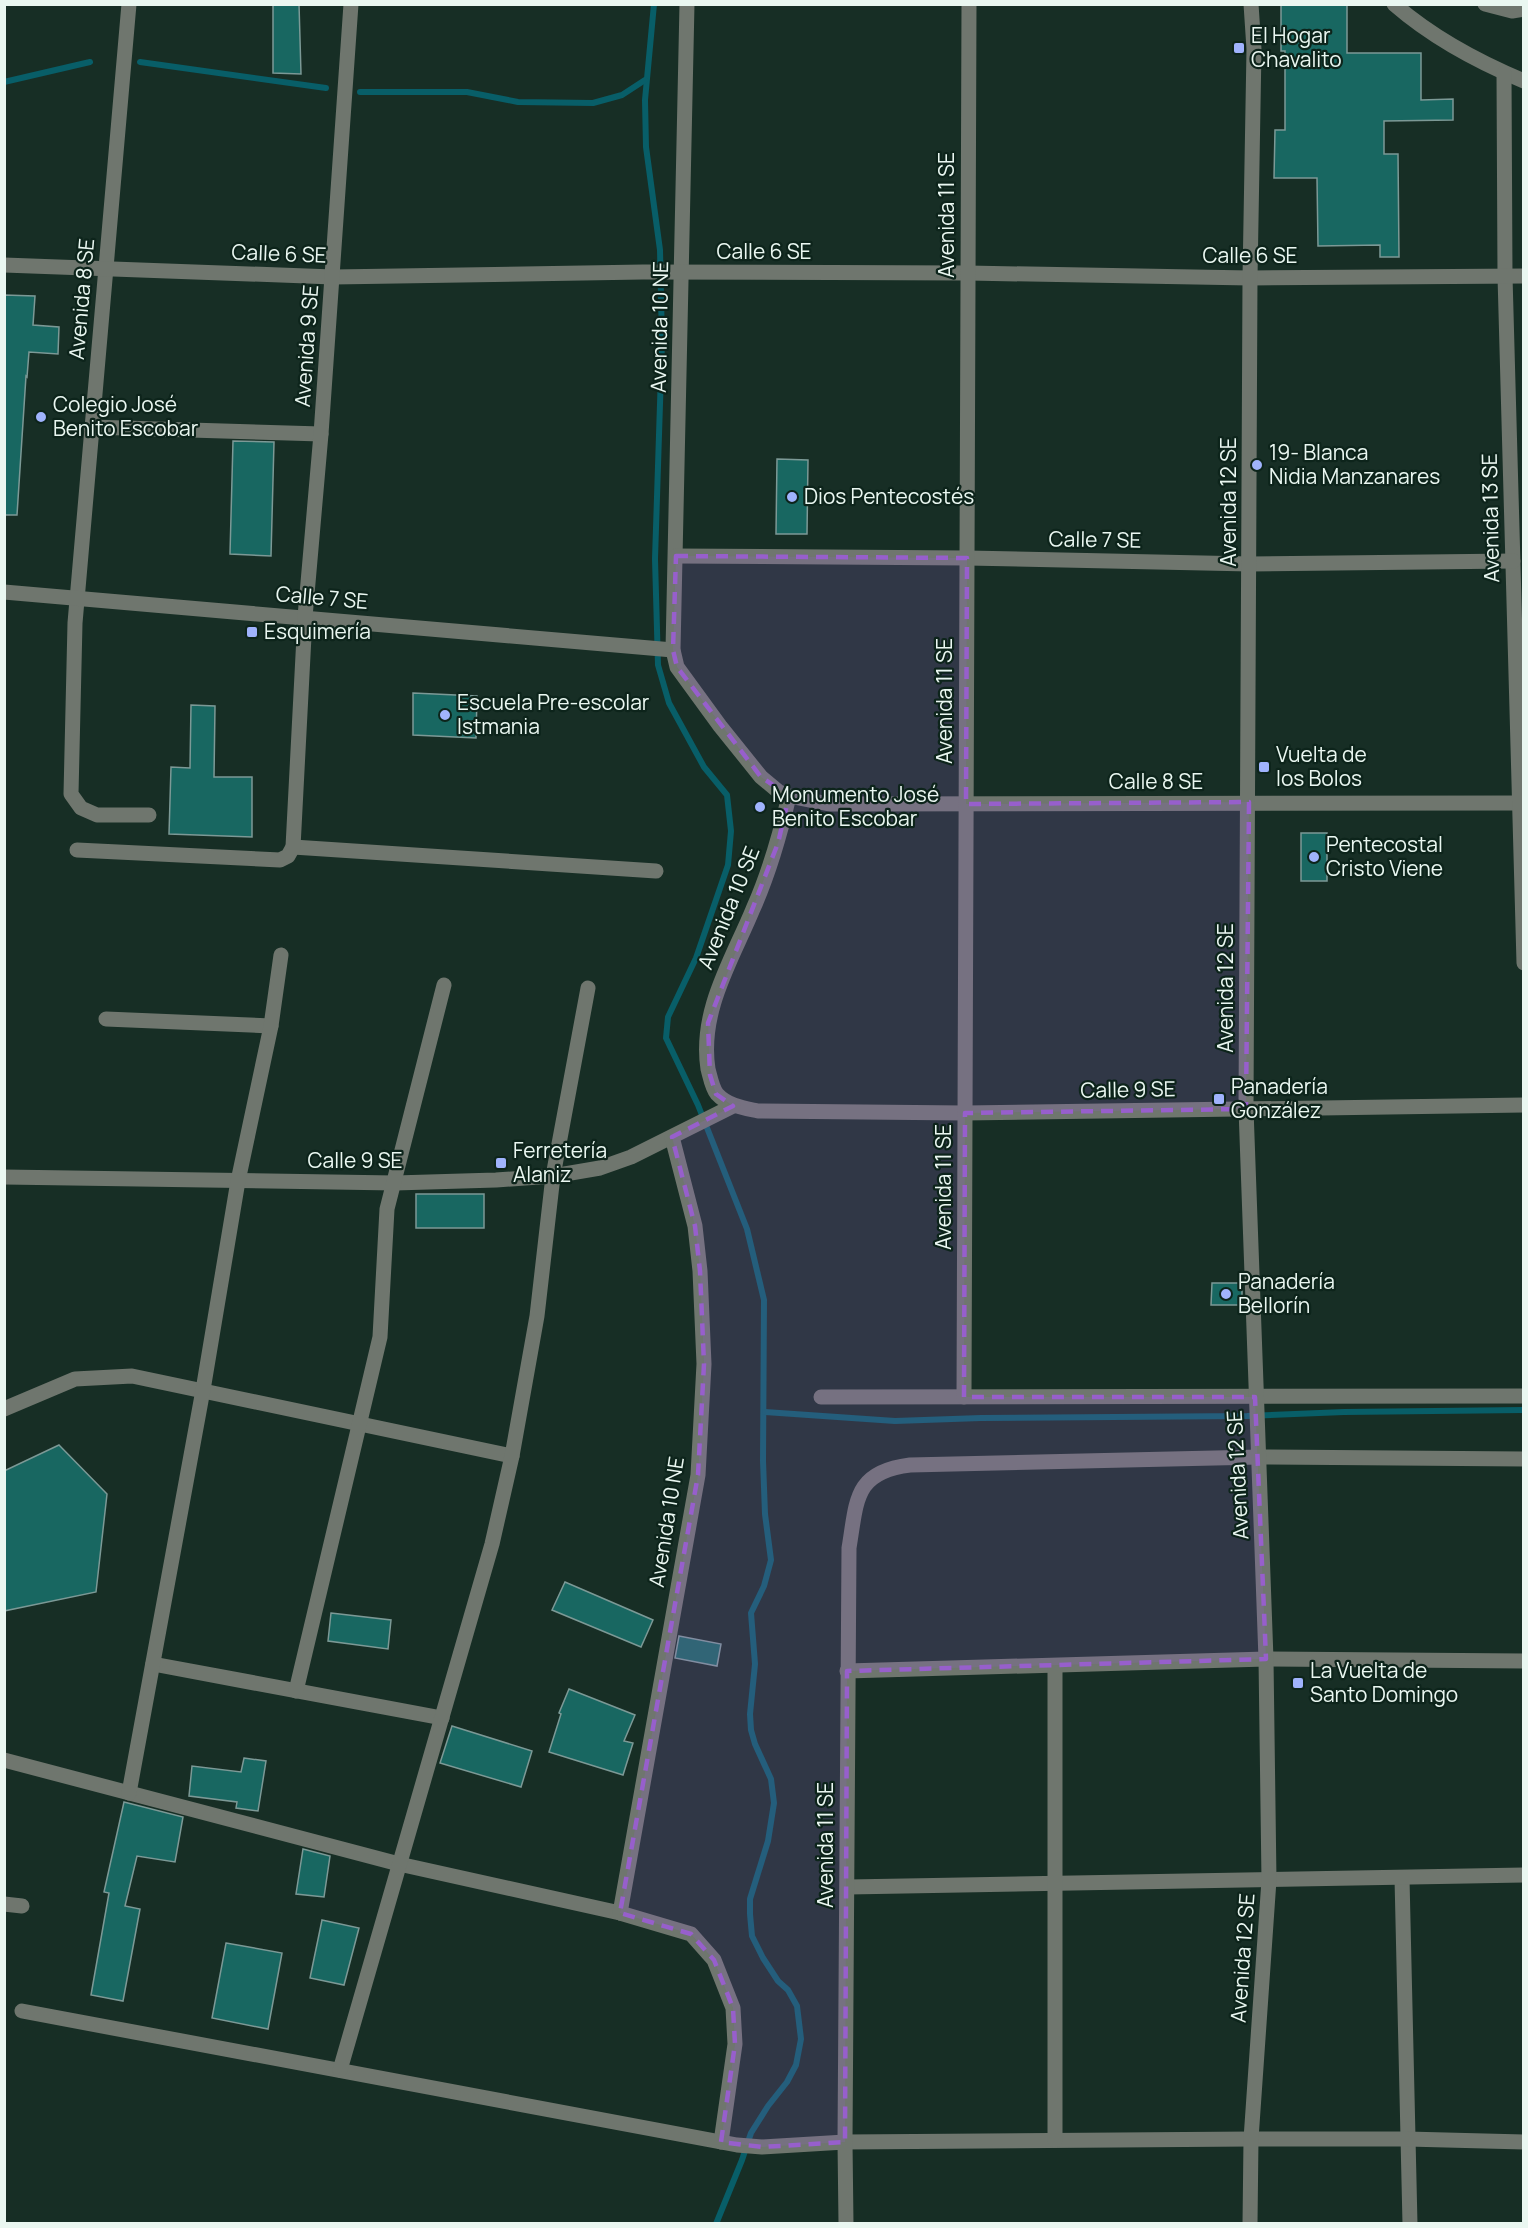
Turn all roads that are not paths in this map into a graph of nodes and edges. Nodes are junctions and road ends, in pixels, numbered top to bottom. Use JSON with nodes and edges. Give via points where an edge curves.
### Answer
{"nodes":[{"id":1,"x":129,"y":4,"type":"edge"},
{"id":2,"x":351,"y":4,"type":"edge"},
{"id":3,"x":687,"y":4,"type":"edge"},
{"id":4,"x":969,"y":4,"type":"edge"},
{"id":5,"x":1251,"y":4,"type":"edge"},
{"id":6,"x":1394,"y":4,"type":"edge"},
{"id":7,"x":1485,"y":4,"type":"edge"},
{"id":8,"x":1524,"y":9,"type":"edge"},
{"id":9,"x":1504,"y":73,"type":"junction"},
{"id":10,"x":1524,"y":81,"type":"edge"},
{"id":11,"x":4,"y":265,"type":"edge"},
{"id":12,"x":106,"y":267,"type":"junction"},
{"id":13,"x":678,"y":273,"type":"junction"},
{"id":14,"x":968,"y":273,"type":"junction"},
{"id":15,"x":1505,"y":276,"type":"junction"},
{"id":16,"x":1524,"y":276,"type":"edge"},
{"id":17,"x":333,"y":277,"type":"junction"},
{"id":18,"x":1250,"y":278,"type":"junction"},
{"id":19,"x":91,"y":427,"type":"junction"},
{"id":20,"x":321,"y":434,"type":"junction"},
{"id":21,"x":1517,"y":494,"type":"edge"},
{"id":22,"x":676,"y":556,"type":"junction"},
{"id":23,"x":967,"y":558,"type":"junction"},
{"id":24,"x":1513,"y":561,"type":"junction"},
{"id":25,"x":1250,"y":564,"type":"junction"},
{"id":26,"x":4,"y":592,"type":"edge"},
{"id":27,"x":77,"y":598,"type":"junction"},
{"id":28,"x":305,"y":617,"type":"junction"},
{"id":29,"x":667,"y":650,"type":"junction"},
{"id":30,"x":789,"y":796,"type":"junction"},
{"id":31,"x":1249,"y":802,"type":"junction"},
{"id":32,"x":1521,"y":803,"type":"edge"},
{"id":33,"x":966,"y":804,"type":"junction"},
{"id":34,"x":149,"y":815,"type":"dead end"},
{"id":35,"x":293,"y":847,"type":"junction"},
{"id":36,"x":77,"y":850,"type":"dead end"},
{"id":37,"x":656,"y":871,"type":"dead end"},
{"id":38,"x":281,"y":955,"type":"dead end"},
{"id":39,"x":1524,"y":963,"type":"edge"},
{"id":40,"x":444,"y":985,"type":"dead end"},
{"id":41,"x":588,"y":988,"type":"dead end"},
{"id":42,"x":106,"y":1019,"type":"dead end"},
{"id":43,"x":272,"y":1026,"type":"junction"},
{"id":44,"x":1524,"y":1105,"type":"edge"},
{"id":45,"x":734,"y":1106,"type":"junction"},
{"id":46,"x":1246,"y":1109,"type":"junction"},
{"id":47,"x":965,"y":1113,"type":"junction"},
{"id":48,"x":672,"y":1137,"type":"junction"},
{"id":49,"x":553,"y":1176,"type":"junction"},
{"id":50,"x":4,"y":1177,"type":"edge"},
{"id":51,"x":238,"y":1181,"type":"junction"},
{"id":52,"x":395,"y":1183,"type":"junction"},
{"id":53,"x":203,"y":1390,"type":"junction"},
{"id":54,"x":1524,"y":1396,"type":"edge"},
{"id":55,"x":820,"y":1397,"type":"dead end"},
{"id":56,"x":964,"y":1397,"type":"junction"},
{"id":57,"x":1256,"y":1401,"type":"junction"},
{"id":58,"x":4,"y":1409,"type":"edge"},
{"id":59,"x":360,"y":1424,"type":"junction"},
{"id":60,"x":512,"y":1456,"type":"junction"},
{"id":61,"x":1259,"y":1457,"type":"junction"},
{"id":62,"x":1524,"y":1459,"type":"edge"},
{"id":63,"x":1266,"y":1659,"type":"junction"},
{"id":64,"x":1524,"y":1661,"type":"edge"},
{"id":65,"x":153,"y":1664,"type":"junction"},
{"id":66,"x":1055,"y":1666,"type":"junction"},
{"id":67,"x":847,"y":1671,"type":"junction"},
{"id":68,"x":296,"y":1691,"type":"junction"},
{"id":69,"x":441,"y":1718,"type":"junction"},
{"id":70,"x":4,"y":1760,"type":"edge"},
{"id":71,"x":129,"y":1793,"type":"junction"},
{"id":72,"x":399,"y":1864,"type":"junction"},
{"id":73,"x":1524,"y":1875,"type":"edge"},
{"id":74,"x":1402,"y":1878,"type":"junction"},
{"id":75,"x":1269,"y":1880,"type":"junction"},
{"id":76,"x":1054,"y":1884,"type":"junction"},
{"id":77,"x":848,"y":1887,"type":"junction"},
{"id":78,"x":4,"y":1904,"type":"edge"},
{"id":79,"x":22,"y":1906,"type":"dead end"},
{"id":80,"x":620,"y":1913,"type":"junction"},
{"id":81,"x":22,"y":2010,"type":"dead end"},
{"id":82,"x":339,"y":2070,"type":"junction"},
{"id":83,"x":1251,"y":2139,"type":"junction"},
{"id":84,"x":1407,"y":2139,"type":"junction"},
{"id":85,"x":1055,"y":2140,"type":"junction"},
{"id":86,"x":721,"y":2142,"type":"junction"},
{"id":87,"x":844,"y":2142,"type":"junction"},
{"id":88,"x":1524,"y":2142,"type":"edge"},
{"id":89,"x":846,"y":2223,"type":"edge"},
{"id":90,"x":1250,"y":2223,"type":"edge"},
{"id":91,"x":1410,"y":2223,"type":"edge"}],
"edges":[{"from":1,"to":12,"type":"street","name":"Avenida 8 SE"},
{"from":2,"to":17,"type":"street","name":"Avenida 9 SE"},
{"from":3,"to":13,"type":"street","name":"Avenida 10 NE"},
{"from":4,"to":14,"type":"street","name":"Avenida 11 SE"},
{"from":5,"to":18,"type":"street","name":"Avenida 12 SE","via":[[1254,49]]},
{"from":6,"to":9,"type":"street","via":[[1459,51]]},
{"from":7,"to":8,"type":"street","via":[[1512,11]]},
{"from":9,"to":10,"type":"street"},
{"from":9,"to":15,"type":"street","name":"Avenida 13 SE"},
{"from":11,"to":12,"type":"street","name":"Calle 6 SE"},
{"from":12,"to":17,"type":"street","name":"Calle 6 SE"},
{"from":12,"to":19,"type":"street","name":"Avenida 8 SE"},
{"from":13,"to":14,"type":"street","name":"Calle 6 SE"},
{"from":13,"to":17,"type":"street","name":"Calle 6 SE"},
{"from":13,"to":22,"type":"street","name":"Avenida 10 NE"},
{"from":14,"to":18,"type":"street","name":"Calle 6 SE"},
{"from":14,"to":23,"type":"street","name":"Avenida 11 SE"},
{"from":15,"to":16,"type":"street","name":"Calle 6 SE"},
{"from":15,"to":18,"type":"street","name":"Calle 6 SE"},
{"from":15,"to":21,"type":"street","name":"Avenida 13 SE"},
{"from":17,"to":20,"type":"street","name":"Avenida 9 SE"},
{"from":18,"to":25,"type":"street","name":"Avenida 12 SE"},
{"from":19,"to":20,"type":"street"},
{"from":19,"to":27,"type":"street","name":"Avenida 8 SE"},
{"from":20,"to":28,"type":"street","name":"Avenida 9 SE"},
{"from":21,"to":24,"type":"street","name":"Avenida 13 SE"},
{"from":22,"to":23,"type":"street","name":"Calle 7 SE"},
{"from":22,"to":29,"type":"street","name":"Avenida 10 NE"},
{"from":23,"to":25,"type":"street","name":"Calle 7 SE"},
{"from":23,"to":33,"type":"street","name":"Avenida 11 SE"},
{"from":24,"to":25,"type":"street","name":"Calle 7 SE"},
{"from":24,"to":32,"type":"street","name":"Avenida 13 SE"},
{"from":25,"to":31,"type":"street","name":"Avenida 12 SE"},
{"from":26,"to":27,"type":"street","name":"Calle 7 SE"},
{"from":27,"to":28,"type":"street","name":"Calle 7 SE"},
{"from":27,"to":34,"type":"street","name":"Avenida 8 SE","via":[[71,794],[81,808],[97,815]]},
{"from":28,"to":29,"type":"street","name":"Calle 7 SE"},
{"from":28,"to":35,"type":"street","name":"Avenida 9 SE"},
{"from":29,"to":30,"type":"street","via":[[761,777]]},
{"from":30,"to":33,"type":"street","name":"Calle 8 SE","via":[[829,804]]},
{"from":30,"to":45,"type":"street","name":"Avenida 10 SE","via":[[778,843],[754,908],[726,967],[708,1023],[706,1051],[710,1075],[716,1094]]},
{"from":31,"to":32,"type":"street","name":"Calle 8 SE"},
{"from":31,"to":33,"type":"street","name":"Calle 8 SE"},
{"from":31,"to":46,"type":"street","name":"Avenida 12 SE"},
{"from":32,"to":39,"type":"street","name":"Avenida 13 SE"},
{"from":33,"to":47,"type":"street","name":"Avenida 11 SE"},
{"from":35,"to":36,"type":"street","via":[[280,860]]},
{"from":35,"to":37,"type":"street"},
{"from":38,"to":43,"type":"street"},
{"from":40,"to":52,"type":"street"},
{"from":41,"to":49,"type":"street"},
{"from":42,"to":43,"type":"street"},
{"from":43,"to":51,"type":"street"},
{"from":44,"to":46,"type":"street","name":"Calle 9 SE"},
{"from":45,"to":47,"type":"street","name":"Calle 9 SE","via":[[758,1111]]},
{"from":45,"to":48,"type":"street","name":"Calle 9 SE"},
{"from":46,"to":47,"type":"street","name":"Calle 9 SE"},
{"from":46,"to":57,"type":"street","name":"Avenida 12 SE"},
{"from":47,"to":56,"type":"street","name":"Avenida 11 SE"},
{"from":48,"to":49,"type":"street","name":"Calle 9 SE","via":[[600,1168]]},
{"from":48,"to":80,"type":"street","name":"Avenida 10 NE","via":[[695,1226],[700,1271],[704,1364],[698,1475]]},
{"from":49,"to":52,"type":"street","name":"Calle 9 SE"},
{"from":49,"to":60,"type":"street","via":[[537,1316]]},
{"from":50,"to":51,"type":"street","name":"Calle 9 SE"},
{"from":51,"to":52,"type":"street","name":"Calle 9 SE"},
{"from":51,"to":53,"type":"street"},
{"from":52,"to":59,"type":"street","via":[[387,1209],[380,1337]]},
{"from":53,"to":58,"type":"street","via":[[132,1376],[75,1379]]},
{"from":53,"to":59,"type":"street"},
{"from":53,"to":65,"type":"street"},
{"from":54,"to":57,"type":"street"},
{"from":55,"to":56,"type":"street"},
{"from":56,"to":57,"type":"street"},
{"from":57,"to":61,"type":"street","name":"Avenida 12 SE"},
{"from":59,"to":60,"type":"street"},
{"from":59,"to":68,"type":"street"},
{"from":60,"to":69,"type":"street","via":[[492,1544]]},
{"from":61,"to":62,"type":"street"},
{"from":61,"to":63,"type":"street","name":"Avenida 12 SE"},
{"from":61,"to":67,"type":"street","name":"Avenida 11 SE","via":[[910,1465],[875,1474],[865,1484],[856,1504],[849,1548]]},
{"from":63,"to":64,"type":"street"},
{"from":63,"to":66,"type":"street"},
{"from":63,"to":75,"type":"street","name":"Avenida 12 SE"},
{"from":65,"to":68,"type":"street"},
{"from":65,"to":71,"type":"street"},
{"from":66,"to":67,"type":"street"},
{"from":66,"to":76,"type":"street"},
{"from":67,"to":77,"type":"street","name":"Avenida 11 SE"},
{"from":68,"to":69,"type":"street"},
{"from":69,"to":72,"type":"street"},
{"from":70,"to":71,"type":"street"},
{"from":71,"to":72,"type":"street"},
{"from":72,"to":80,"type":"street"},
{"from":72,"to":82,"type":"street"},
{"from":73,"to":74,"type":"street"},
{"from":74,"to":75,"type":"street"},
{"from":74,"to":84,"type":"street"},
{"from":75,"to":76,"type":"street"},
{"from":75,"to":83,"type":"street","name":"Avenida 12 SE"},
{"from":76,"to":77,"type":"street"},
{"from":76,"to":85,"type":"street"},
{"from":77,"to":87,"type":"street","name":"Avenida 11 SE"},
{"from":78,"to":79,"type":"street"},
{"from":80,"to":86,"type":"street","via":[[691,1934],[714,1960],[733,2008],[735,2035]]},
{"from":81,"to":82,"type":"street"},
{"from":82,"to":86,"type":"street"},
{"from":83,"to":84,"type":"street"},
{"from":83,"to":85,"type":"street"},
{"from":83,"to":90,"type":"street","name":"Avenida 12 SE"},
{"from":84,"to":88,"type":"street"},
{"from":84,"to":91,"type":"street"},
{"from":85,"to":87,"type":"street"},
{"from":86,"to":87,"type":"street","via":[[762,2147]]},
{"from":87,"to":89,"type":"street","name":"Avenida 11 SE"}]}
